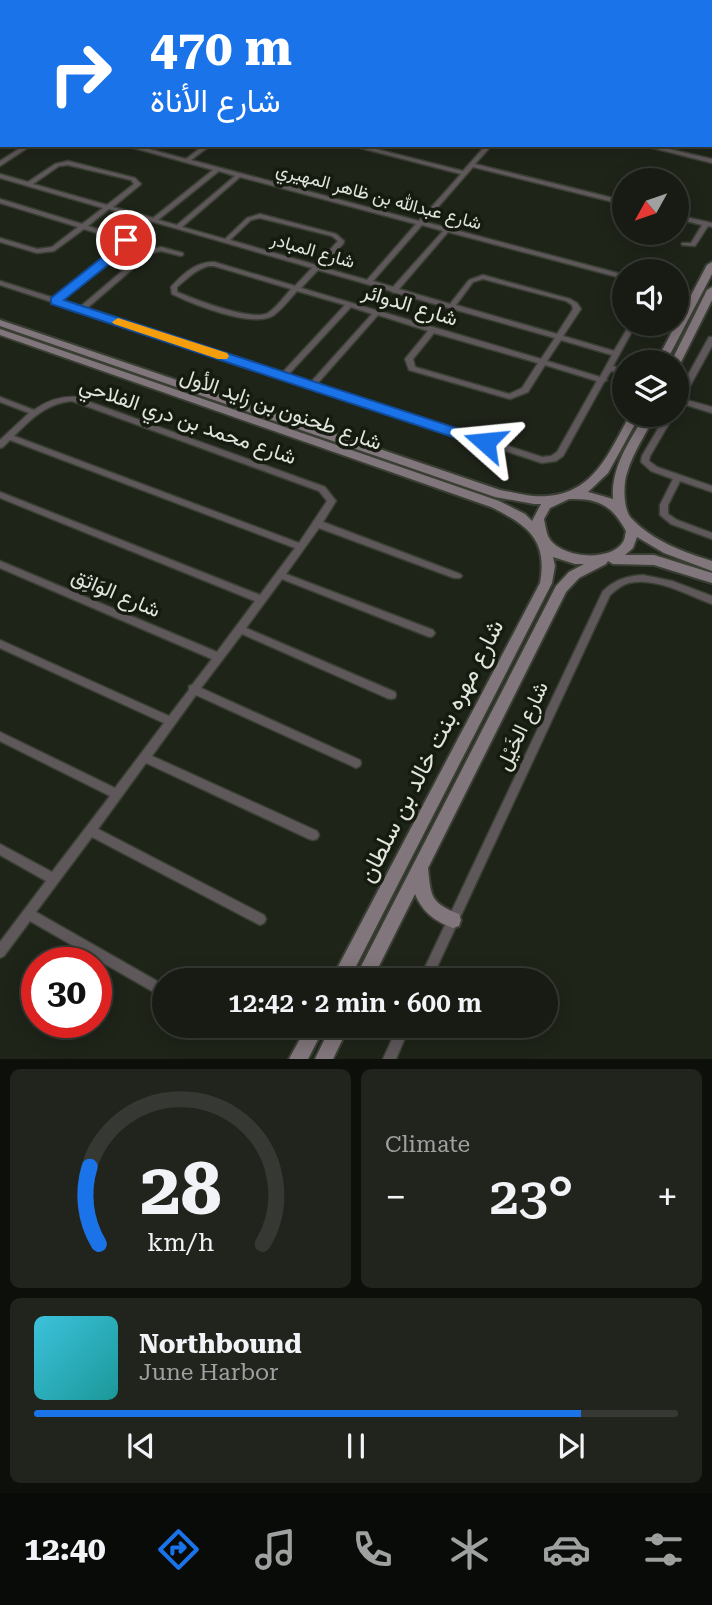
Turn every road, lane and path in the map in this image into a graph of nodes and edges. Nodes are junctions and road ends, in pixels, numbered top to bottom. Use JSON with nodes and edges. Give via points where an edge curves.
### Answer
{"nodes":[{"id":1,"x":26,"y":147,"type":"edge"},
{"id":2,"x":134,"y":147,"type":"edge"},
{"id":3,"x":205,"y":147,"type":"edge"},
{"id":4,"x":360,"y":147,"type":"edge"},
{"id":5,"x":487,"y":147,"type":"edge"},
{"id":6,"x":652,"y":147,"type":"edge"},
{"id":7,"x":187,"y":161,"type":"junction"},
{"id":8,"x":712,"y":161,"type":"edge"},
{"id":9,"x":0,"y":164,"type":"edge"},
{"id":10,"x":472,"y":165,"type":"junction"},
{"id":11,"x":217,"y":170,"type":"junction"},
{"id":12,"x":465,"y":173,"type":"junction"},
{"id":13,"x":239,"y":175,"type":"junction"},
{"id":14,"x":0,"y":176,"type":"edge"},
{"id":15,"x":29,"y":184,"type":"junction"},
{"id":16,"x":612,"y":200,"type":"edge"},
{"id":17,"x":1,"y":203,"type":"edge"},
{"id":18,"x":109,"y":208,"type":"junction"},
{"id":19,"x":154,"y":220,"type":"junction"},
{"id":20,"x":690,"y":220,"type":"edge"},
{"id":21,"x":422,"y":224,"type":"junction"},
{"id":22,"x":710,"y":225,"type":"edge"},
{"id":23,"x":85,"y":226,"type":"junction"},
{"id":24,"x":177,"y":227,"type":"junction"},
{"id":25,"x":447,"y":230,"type":"junction"},
{"id":26,"x":0,"y":240,"type":"edge"},
{"id":27,"x":225,"y":242,"type":"junction"},
{"id":28,"x":690,"y":245,"type":"edge"},
{"id":29,"x":181,"y":254,"type":"dead end"},
{"id":30,"x":712,"y":265,"type":"edge"},
{"id":31,"x":317,"y":268,"type":"junction"},
{"id":32,"x":612,"y":274,"type":"edge"},
{"id":33,"x":0,"y":283,"type":"edge"},
{"id":34,"x":368,"y":283,"type":"junction"},
{"id":35,"x":296,"y":289,"type":"junction"},
{"id":36,"x":394,"y":291,"type":"junction"},
{"id":37,"x":712,"y":291,"type":"edge"},
{"id":38,"x":55,"y":301,"type":"junction"},
{"id":39,"x":349,"y":305,"type":"junction"},
{"id":40,"x":451,"y":307,"type":"junction"},
{"id":41,"x":81,"y":309,"type":"junction"},
{"id":42,"x":376,"y":313,"type":"junction"},
{"id":43,"x":0,"y":323,"type":"edge"},
{"id":44,"x":432,"y":330,"type":"junction"},
{"id":45,"x":0,"y":332,"type":"edge"},
{"id":46,"x":559,"y":338,"type":"junction"},
{"id":47,"x":712,"y":339,"type":"edge"},
{"id":48,"x":668,"y":350,"type":"edge"},
{"id":49,"x":682,"y":350,"type":"edge"},
{"id":50,"x":612,"y":353,"type":"edge"},
{"id":51,"x":543,"y":363,"type":"junction"},
{"id":52,"x":612,"y":364,"type":"edge"},
{"id":53,"x":610,"y":368,"type":"joint"},
{"id":54,"x":283,"y":376,"type":"junction"},
{"id":55,"x":603,"y":380,"type":"junction"},
{"id":56,"x":689,"y":381,"type":"edge"},
{"id":57,"x":312,"y":385,"type":"junction"},
{"id":58,"x":0,"y":399,"type":"edge"},
{"id":59,"x":689,"y":404,"type":"edge"},
{"id":60,"x":712,"y":411,"type":"edge"},
{"id":61,"x":36,"y":413,"type":"junction"},
{"id":62,"x":628,"y":427,"type":"edge"},
{"id":63,"x":644,"y":427,"type":"edge"},
{"id":64,"x":663,"y":427,"type":"edge"},
{"id":65,"x":9,"y":437,"type":"junction"},
{"id":66,"x":0,"y":445,"type":"edge"},
{"id":67,"x":678,"y":477,"type":"junction"},
{"id":68,"x":712,"y":489,"type":"edge"},
{"id":69,"x":0,"y":495,"type":"edge"},
{"id":70,"x":562,"y":497,"type":"junction"},
{"id":71,"x":627,"y":519,"type":"junction"},
{"id":72,"x":318,"y":524,"type":"junction"},
{"id":73,"x":712,"y":536,"type":"edge"},
{"id":74,"x":542,"y":539,"type":"junction"},
{"id":75,"x":301,"y":547,"type":"junction"},
{"id":76,"x":605,"y":560,"type":"junction"},
{"id":77,"x":0,"y":564,"type":"edge"},
{"id":78,"x":712,"y":566,"type":"edge"},
{"id":79,"x":280,"y":575,"type":"junction"},
{"id":80,"x":457,"y":576,"type":"dead end"},
{"id":81,"x":712,"y":578,"type":"edge"},
{"id":82,"x":261,"y":600,"type":"junction"},
{"id":83,"x":712,"y":600,"type":"edge"},
{"id":84,"x":240,"y":629,"type":"junction"},
{"id":85,"x":430,"y":633,"type":"dead end"},
{"id":86,"x":0,"y":644,"type":"edge"},
{"id":87,"x":218,"y":657,"type":"junction"},
{"id":88,"x":193,"y":690,"type":"junction"},
{"id":89,"x":391,"y":695,"type":"dead end"},
{"id":90,"x":170,"y":721,"type":"junction"},
{"id":91,"x":0,"y":736,"type":"edge"},
{"id":92,"x":144,"y":757,"type":"junction"},
{"id":93,"x":356,"y":763,"type":"dead end"},
{"id":94,"x":117,"y":794,"type":"junction"},
{"id":95,"x":90,"y":831,"type":"junction"},
{"id":96,"x":313,"y":835,"type":"dead end"},
{"id":97,"x":0,"y":849,"type":"edge"},
{"id":98,"x":425,"y":855,"type":"junction"},
{"id":99,"x":54,"y":879,"type":"junction"},
{"id":100,"x":28,"y":914,"type":"junction"},
{"id":101,"x":260,"y":919,"type":"dead end"},
{"id":102,"x":453,"y":920,"type":"junction"},
{"id":103,"x":0,"y":952,"type":"edge"},
{"id":104,"x":346,"y":968,"type":"edge"},
{"id":105,"x":369,"y":968,"type":"edge"},
{"id":106,"x":431,"y":968,"type":"edge"},
{"id":107,"x":152,"y":985,"type":"edge"},
{"id":108,"x":310,"y":1038,"type":"edge"},
{"id":109,"x":334,"y":1038,"type":"edge"},
{"id":110,"x":398,"y":1038,"type":"edge"},
{"id":111,"x":299,"y":1059,"type":"edge"},
{"id":112,"x":324,"y":1059,"type":"edge"},
{"id":113,"x":388,"y":1059,"type":"edge"}],
"edges":[{"from":1,"to":9,"type":"street"},
{"from":2,"to":7,"type":"street","name":"شارع عبدالله بن ظاهر المهيري"},
{"from":3,"to":7,"type":"street"},
{"from":4,"to":12,"type":"street"},
{"from":5,"to":10,"type":"street"},
{"from":6,"to":8,"type":"street"},
{"from":7,"to":11,"type":"street","name":"شارع عبدالله بن ظاهر المهيري"},
{"from":10,"to":12,"type":"street"},
{"from":10,"to":16,"type":"street"},
{"from":11,"to":13,"type":"street","name":"شارع عبدالله بن ظاهر المهيري"},
{"from":11,"to":19,"type":"street"},
{"from":12,"to":21,"type":"street"},
{"from":13,"to":21,"type":"street","name":"شارع عبدالله بن ظاهر المهيري"},
{"from":13,"to":24,"type":"street"},
{"from":14,"to":15,"type":"street","name":"شارع المبادر"},
{"from":15,"to":18,"type":"street","name":"شارع المبادر"},
{"from":15,"to":18,"type":"street","via":[[68,163],[136,180],[136,188]]},
{"from":17,"to":23,"type":"street"},
{"from":18,"to":19,"type":"street","name":"شارع المبادر"},
{"from":18,"to":23,"type":"street"},
{"from":19,"to":24,"type":"street","name":"شارع المبادر"},
{"from":20,"to":22,"type":"street"},
{"from":21,"to":25,"type":"street","name":"شارع عبدالله بن ظاهر المهيري"},
{"from":21,"to":34,"type":"street"},
{"from":22,"to":28,"type":"street"},
{"from":23,"to":26,"type":"street","via":[[47,251]]},
{"from":23,"to":38,"type":"street","via":[[123,237],[126,244]]},
{"from":24,"to":27,"type":"street","name":"شارع المبادر"},
{"from":25,"to":32,"type":"street","name":"شارع عبدالله بن ظاهر المهيري"},
{"from":25,"to":36,"type":"street"},
{"from":27,"to":31,"type":"street","name":"شارع المبادر"},
{"from":27,"to":31,"type":"street","via":[[249,219],[260,216],[339,237],[340,244]]},
{"from":29,"to":41,"type":"street","via":[[149,251]]},
{"from":30,"to":48,"type":"street"},
{"from":31,"to":34,"type":"street","name":"شارع المبادر"},
{"from":31,"to":35,"type":"street"},
{"from":33,"to":38,"type":"street"},
{"from":34,"to":36,"type":"street","name":"شارع المبادر"},
{"from":35,"to":35,"type":"street","name":"شارع الدوائر","via":[[207,264],[185,277],[174,293],[256,319],[270,315]]},
{"from":35,"to":39,"type":"street","name":"شارع الدوائر"},
{"from":36,"to":40,"type":"street","name":"شارع المبادر"},
{"from":37,"to":49,"type":"street"},
{"from":38,"to":41,"type":"street"},
{"from":39,"to":42,"type":"street","name":"شارع الدوائر"},
{"from":39,"to":54,"type":"street"},
{"from":40,"to":46,"type":"street","name":"شارع المبادر"},
{"from":40,"to":46,"type":"street","via":[[471,281],[483,277],[568,300],[577,309]]},
{"from":41,"to":54,"type":"street"},
{"from":42,"to":44,"type":"street","name":"شارع الدوائر"},
{"from":42,"to":57,"type":"street"},
{"from":43,"to":70,"type":"street","name":"شارع طحنون بن زايد الأول","via":[[499,494],[534,500]]},
{"from":44,"to":51,"type":"street","name":"شارع الدوائر"},
{"from":44,"to":51,"type":"street","via":[[409,359],[412,368],[502,397],[523,392]]},
{"from":45,"to":74,"type":"street","name":"شارع طحنون بن زايد الأول","via":[[495,504],[521,517]]},
{"from":46,"to":50,"type":"street","name":"شارع المبادر"},
{"from":46,"to":51,"type":"street"},
{"from":47,"to":56,"type":"street"},
{"from":51,"to":55,"type":"street","name":"شارع الدوائر"},
{"from":52,"to":53,"type":"street"},
{"from":53,"to":55,"type":"street"},
{"from":54,"to":57,"type":"street"},
{"from":55,"to":57,"type":"street","via":[[560,454],[546,460]]},
{"from":58,"to":61,"type":"street"},
{"from":59,"to":60,"type":"street"},
{"from":61,"to":65,"type":"street","name":"شارع محمد بن دري الفلاحي"},
{"from":61,"to":72,"type":"street","name":"شارع محمد بن دري الفلاحي","via":[[53,401],[73,399],[322,489],[332,501]]},
{"from":62,"to":70,"type":"street","via":[[598,480]]},
{"from":63,"to":71,"type":"street","via":[[618,478],[617,496]]},
{"from":64,"to":67,"type":"street","via":[[645,459],[650,467]]},
{"from":65,"to":66,"type":"street","name":"شارع محمد بن دري الفلاحي"},
{"from":65,"to":75,"type":"street"},
{"from":67,"to":68,"type":"street"},
{"from":67,"to":73,"type":"street","via":[[664,515]]},
{"from":69,"to":82,"type":"street"},
{"from":70,"to":71,"type":"street","via":[[599,498]]},
{"from":70,"to":74,"type":"street","via":[[539,514]]},
{"from":71,"to":76,"type":"street","via":[[629,543]]},
{"from":71,"to":78,"type":"street","via":[[661,548]]},
{"from":72,"to":75,"type":"street","name":"شارع محمد بن دري الفلاحي"},
{"from":72,"to":80,"type":"street"},
{"from":74,"to":76,"type":"street","via":[[569,558]]},
{"from":74,"to":104,"type":"street","name":"شارع مهره بنت خالد بن سلطان","via":[[550,566],[546,583]]},
{"from":75,"to":79,"type":"street","name":"شارع محمد بن دري الفلاحي"},
{"from":76,"to":81,"type":"street","via":[[654,560]]},
{"from":76,"to":98,"type":"street","name":"شارع مهره بنت خالد بن سلطان","via":[[574,575],[561,589]]},
{"from":77,"to":87,"type":"street","name":"شارع الوَاثِق"},
{"from":79,"to":82,"type":"street","name":"شارع محمد بن دري الفلاحي"},
{"from":79,"to":85,"type":"street"},
{"from":82,"to":84,"type":"street","name":"شارع محمد بن دري الفلاحي"},
{"from":83,"to":102,"type":"street","name":"شارع الخَيْل","via":[[640,578],[617,583],[606,593]]},
{"from":84,"to":87,"type":"street","name":"شارع محمد بن دري الفلاحي"},
{"from":84,"to":89,"type":"street"},
{"from":86,"to":90,"type":"street"},
{"from":87,"to":88,"type":"street","name":"شارع محمد بن دري الفلاحي"},
{"from":88,"to":90,"type":"street","name":"شارع محمد بن دري الفلاحي"},
{"from":88,"to":93,"type":"street"},
{"from":90,"to":92,"type":"street","name":"شارع محمد بن دري الفلاحي"},
{"from":91,"to":94,"type":"street"},
{"from":92,"to":94,"type":"street","name":"شارع محمد بن دري الفلاحي"},
{"from":92,"to":96,"type":"street"},
{"from":94,"to":95,"type":"street","name":"شارع محمد بن دري الفلاحي"},
{"from":95,"to":99,"type":"street","name":"شارع محمد بن دري الفلاحي"},
{"from":95,"to":101,"type":"street"},
{"from":97,"to":99,"type":"street"},
{"from":98,"to":102,"type":"street","via":[[422,895],[434,911]]},
{"from":98,"to":105,"type":"street","name":"شارع مهره بنت خالد بن سلطان"},
{"from":99,"to":100,"type":"street","name":"شارع محمد بن دري الفلاحي"},
{"from":100,"to":103,"type":"street","name":"شارع محمد بن دري الفلاحي"},
{"from":100,"to":107,"type":"street"},
{"from":102,"to":106,"type":"street","name":"شارع الخَيْل"},
{"from":108,"to":111,"type":"street"},
{"from":109,"to":112,"type":"street"},
{"from":110,"to":113,"type":"street"}]}
